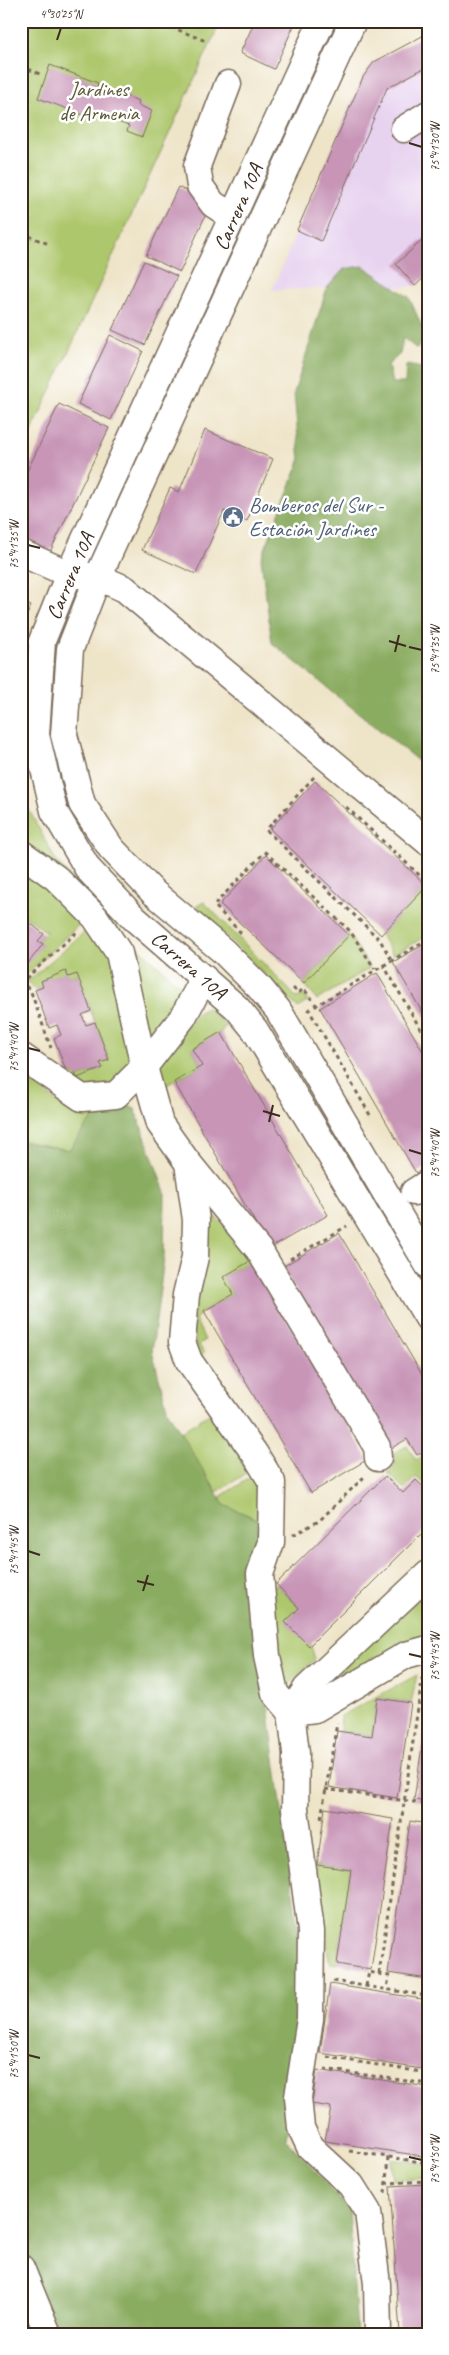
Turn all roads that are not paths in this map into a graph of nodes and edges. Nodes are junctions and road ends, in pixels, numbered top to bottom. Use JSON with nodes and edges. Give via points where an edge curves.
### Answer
{"nodes":[{"id":1,"x":322,"y":21,"type":"edge"},
{"id":2,"x":353,"y":21,"type":"edge"},
{"id":3,"x":228,"y":84,"type":"dead end"},
{"id":4,"x":428,"y":114,"type":"edge"},
{"id":5,"x":404,"y":129,"type":"dead end"},
{"id":6,"x":234,"y":217,"type":"junction"},
{"id":7,"x":21,"y":553,"type":"edge"},
{"id":8,"x":69,"y":574,"type":"junction"},
{"id":9,"x":98,"y":576,"type":"junction"},
{"id":10,"x":428,"y":842,"type":"edge"},
{"id":11,"x":21,"y":853,"type":"edge"},
{"id":12,"x":204,"y":978,"type":"junction"},
{"id":13,"x":21,"y":1056,"type":"edge"},
{"id":14,"x":144,"y":1068,"type":"junction"},
{"id":15,"x":188,"y":1163,"type":"junction"},
{"id":16,"x":428,"y":1265,"type":"edge"},
{"id":17,"x":428,"y":1318,"type":"edge"},
{"id":18,"x":378,"y":1458,"type":"road end"},
{"id":19,"x":428,"y":1574,"type":"edge"},
{"id":20,"x":425,"y":1660,"type":"edge"},
{"id":21,"x":291,"y":1712,"type":"junction"},
{"id":22,"x":21,"y":2268,"type":"edge"},
{"id":23,"x":48,"y":2334,"type":"edge"},
{"id":24,"x":378,"y":2334,"type":"edge"}],
"edges":[{"from":1,"to":6,"type":"street","name":"Carrera 10A"},
{"from":2,"to":9,"type":"street"},
{"from":3,"to":6,"type":"street","via":[[197,166],[200,186],[213,204]]},
{"from":4,"to":5,"type":"street"},
{"from":6,"to":8,"type":"street","name":"Carrera 10A"},
{"from":7,"to":8,"type":"street"},
{"from":8,"to":9,"type":"street"},
{"from":8,"to":12,"type":"street","name":"Carrera 10A","via":[[42,642],[36,735],[54,811],[88,869],[134,918]]},
{"from":9,"to":10,"type":"street","via":[[125,589]]},
{"from":9,"to":16,"type":"street","via":[[70,648],[64,734],[82,804],[111,848],[153,892],[222,951],[278,1010]]},
{"from":11,"to":14,"type":"street","via":[[56,878],[95,917],[119,953]]},
{"from":12,"to":14,"type":"street","via":[[183,1017]]},
{"from":12,"to":17,"type":"street","name":"Carrera 10A","via":[[237,1008],[255,1030]]},
{"from":13,"to":14,"type":"street","via":[[82,1098],[116,1095]]},
{"from":14,"to":15,"type":"street","via":[[160,1124]]},
{"from":15,"to":18,"type":"street","via":[[265,1260],[377,1447]]},
{"from":15,"to":21,"type":"street","via":[[196,1220],[195,1257],[186,1295],[182,1342],[189,1361],[272,1482],[271,1542],[260,1574],[267,1656],[275,1693]]},
{"from":19,"to":21,"type":"street","via":[[306,1689]]},
{"from":20,"to":21,"type":"street","via":[[406,1655],[315,1709]]},
{"from":21,"to":24,"type":"street","via":[[296,1753],[295,1809],[311,1931],[310,2019],[298,2097],[301,2128],[310,2147],[350,2185],[368,2212],[377,2284]]},
{"from":22,"to":23,"type":"street"}]}
